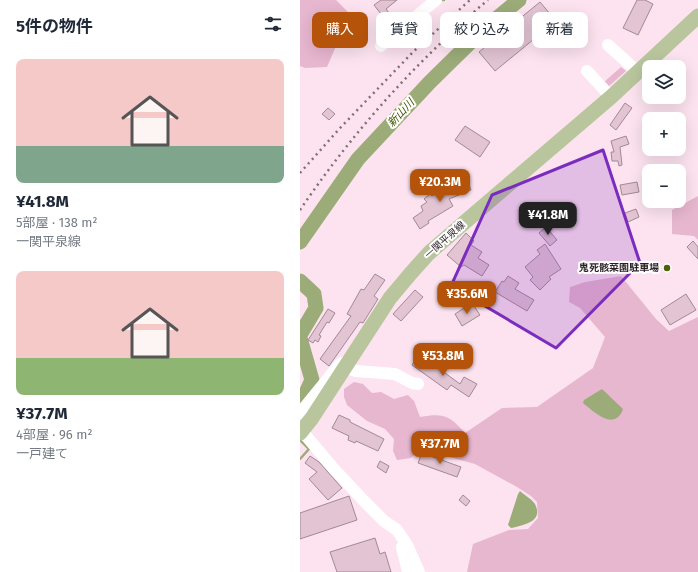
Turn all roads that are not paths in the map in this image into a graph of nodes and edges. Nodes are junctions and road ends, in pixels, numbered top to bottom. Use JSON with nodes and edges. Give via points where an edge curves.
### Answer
{"nodes":[{"id":1,"x":436,"y":0,"type":"edge"},
{"id":2,"x":422,"y":12,"type":"edge"},
{"id":3,"x":698,"y":16,"type":"edge"},
{"id":4,"x":608,"y":45,"type":"dead end"},
{"id":5,"x":587,"y":71,"type":"dead end"},
{"id":6,"x":638,"y":72,"type":"junction"},
{"id":7,"x":611,"y":97,"type":"junction"},
{"id":8,"x":347,"y":363,"type":"junction"},
{"id":9,"x":418,"y":384,"type":"dead end"},
{"id":10,"x":300,"y":413,"type":"edge"},
{"id":11,"x":301,"y":432,"type":"edge"},
{"id":12,"x":397,"y":530,"type":"junction"},
{"id":13,"x":408,"y":572,"type":"edge"},
{"id":14,"x":419,"y":572,"type":"edge"}],
"edges":[{"from":1,"to":2,"type":"street"},
{"from":3,"to":6,"type":"main road","name":"一関平泉線"},
{"from":4,"to":6,"type":"street"},
{"from":5,"to":7,"type":"street"},
{"from":6,"to":7,"type":"main road","name":"一関平泉線"},
{"from":7,"to":8,"type":"main road","name":"一関平泉線","via":[[410,272]]},
{"from":8,"to":9,"type":"street","via":[[356,371],[395,374]]},
{"from":8,"to":10,"type":"street","via":[[339,365]]},
{"from":8,"to":11,"type":"main road","name":"一関平泉線"},
{"from":11,"to":12,"type":"street","via":[[365,502]]},
{"from":12,"to":13,"type":"street"},
{"from":12,"to":14,"type":"street"}]}
